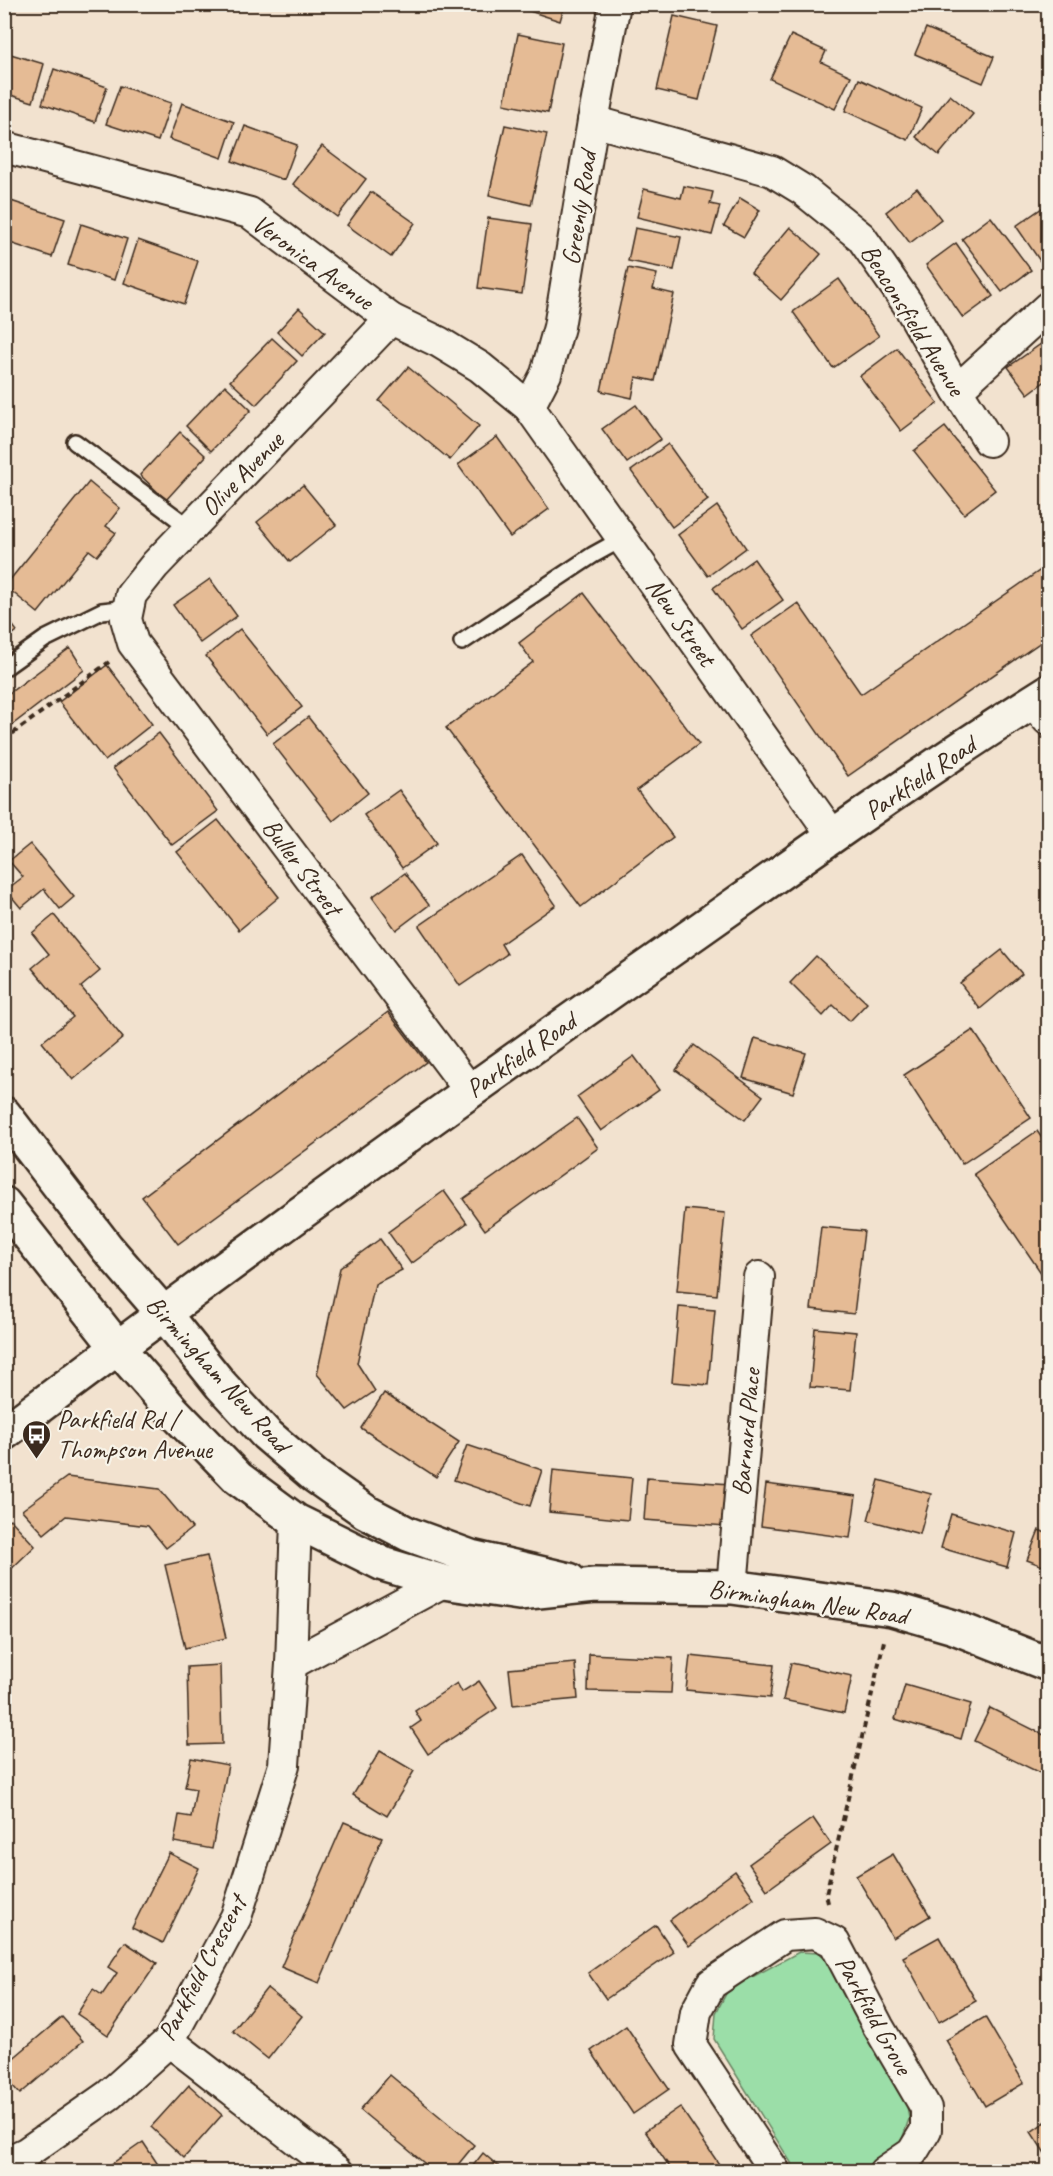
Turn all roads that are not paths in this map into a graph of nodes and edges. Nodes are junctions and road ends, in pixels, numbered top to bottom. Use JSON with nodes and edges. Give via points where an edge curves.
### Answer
{"nodes":[{"id":1,"x":615,"y":4,"type":"edge"},
{"id":2,"x":593,"y":121,"type":"junction"},
{"id":3,"x":4,"y":147,"type":"edge"},
{"id":4,"x":1048,"y":307,"type":"edge"},
{"id":5,"x":391,"y":319,"type":"junction"},
{"id":6,"x":957,"y":390,"type":"junction"},
{"id":7,"x":529,"y":407,"type":"junction"},
{"id":8,"x":990,"y":441,"type":"dead end"},
{"id":9,"x":75,"y":442,"type":"dead end"},
{"id":10,"x":190,"y":528,"type":"junction"},
{"id":11,"x":622,"y":539,"type":"junction"},
{"id":12,"x":129,"y":608,"type":"junction"},
{"id":13,"x":462,"y":642,"type":"dead end"},
{"id":14,"x":4,"y":668,"type":"edge"},
{"id":15,"x":1043,"y":705,"type":"edge"},
{"id":16,"x":833,"y":836,"type":"junction"},
{"id":17,"x":470,"y":1091,"type":"junction"},
{"id":18,"x":4,"y":1114,"type":"edge"},
{"id":19,"x":4,"y":1204,"type":"edge"},
{"id":20,"x":759,"y":1277,"type":"dead end"},
{"id":21,"x":164,"y":1314,"type":"junction"},
{"id":22,"x":117,"y":1347,"type":"junction"},
{"id":23,"x":4,"y":1432,"type":"edge"},
{"id":24,"x":296,"y":1521,"type":"junction"},
{"id":25,"x":443,"y":1582,"type":"junction"},
{"id":26,"x":595,"y":1585,"type":"junction"},
{"id":27,"x":732,"y":1587,"type":"junction"},
{"id":28,"x":291,"y":1664,"type":"junction"},
{"id":29,"x":1048,"y":1664,"type":"edge"},
{"id":30,"x":169,"y":2041,"type":"junction"},
{"id":31,"x":4,"y":2163,"type":"edge"},
{"id":32,"x":338,"y":2172,"type":"edge"},
{"id":33,"x":775,"y":2172,"type":"edge"},
{"id":34,"x":884,"y":2172,"type":"edge"}],
"edges":[{"from":1,"to":2,"type":"street","name":"Greenly Road"},
{"from":2,"to":6,"type":"street","name":"Beaconsfield Avenue","via":[[772,171],[803,190],[861,237],[907,303]]},
{"from":2,"to":7,"type":"street","name":"Greenly Road","via":[[560,327],[546,374]]},
{"from":3,"to":5,"type":"street","name":"Veronica Avenue","via":[[250,213]]},
{"from":4,"to":6,"type":"street"},
{"from":5,"to":7,"type":"street","name":"Veronica Avenue","via":[[439,342],[480,368]]},
{"from":5,"to":10,"type":"street","name":"Olive Avenue"},
{"from":6,"to":8,"type":"street","name":"Beaconsfield Avenue"},
{"from":7,"to":11,"type":"street","name":"New Street"},
{"from":9,"to":10,"type":"lane"},
{"from":10,"to":12,"type":"street","name":"Olive Avenue","via":[[131,595]]},
{"from":11,"to":13,"type":"lane"},
{"from":11,"to":16,"type":"street","name":"New Street"},
{"from":12,"to":14,"type":"lane","via":[[102,610],[45,639]]},
{"from":12,"to":17,"type":"street","name":"Buller Street","via":[[126,619],[134,643]]},
{"from":15,"to":16,"type":"main road","name":"Parkfield Road"},
{"from":16,"to":17,"type":"main road","name":"Parkfield Road"},
{"from":17,"to":21,"type":"main road","name":"Parkfield Road"},
{"from":18,"to":21,"type":"main road","name":"Birmingham New Road","via":[[107,1248]]},
{"from":19,"to":22,"type":"main road","name":"Birmingham New Road"},
{"from":20,"to":27,"type":"street","name":"Barnard Place"},
{"from":21,"to":22,"type":"main road","name":"Parkfield Road"},
{"from":21,"to":26,"type":"main road","name":"Birmingham New Road","via":[[266,1434],[366,1512],[408,1534],[471,1557]]},
{"from":22,"to":23,"type":"main road","name":"Parkfield Road"},
{"from":22,"to":24,"type":"main road","name":"Birmingham New Road","via":[[238,1478]]},
{"from":24,"to":25,"type":"main road","name":"Birmingham New Road","via":[[383,1564]]},
{"from":24,"to":28,"type":"street","name":"Parkfield Crescent"},
{"from":25,"to":26,"type":"main road","name":"Birmingham New Road","via":[[519,1593]]},
{"from":25,"to":28,"type":"street"},
{"from":26,"to":27,"type":"main road","name":"Birmingham New Road"},
{"from":27,"to":29,"type":"main road","name":"Birmingham New Road","via":[[892,1609],[954,1627]]},
{"from":28,"to":30,"type":"street","name":"Parkfield Crescent","via":[[284,1765],[236,1917]]},
{"from":30,"to":31,"type":"street","name":"Parkfield Crescent","via":[[109,2095],[26,2153]]},
{"from":30,"to":32,"type":"street"},
{"from":33,"to":34,"type":"street","name":"Parkfield Grove","via":[[691,2045],[696,2012],[711,1984],[785,1935],[815,1933],[834,1942],[926,2108],[926,2130],[912,2152]]}]}
